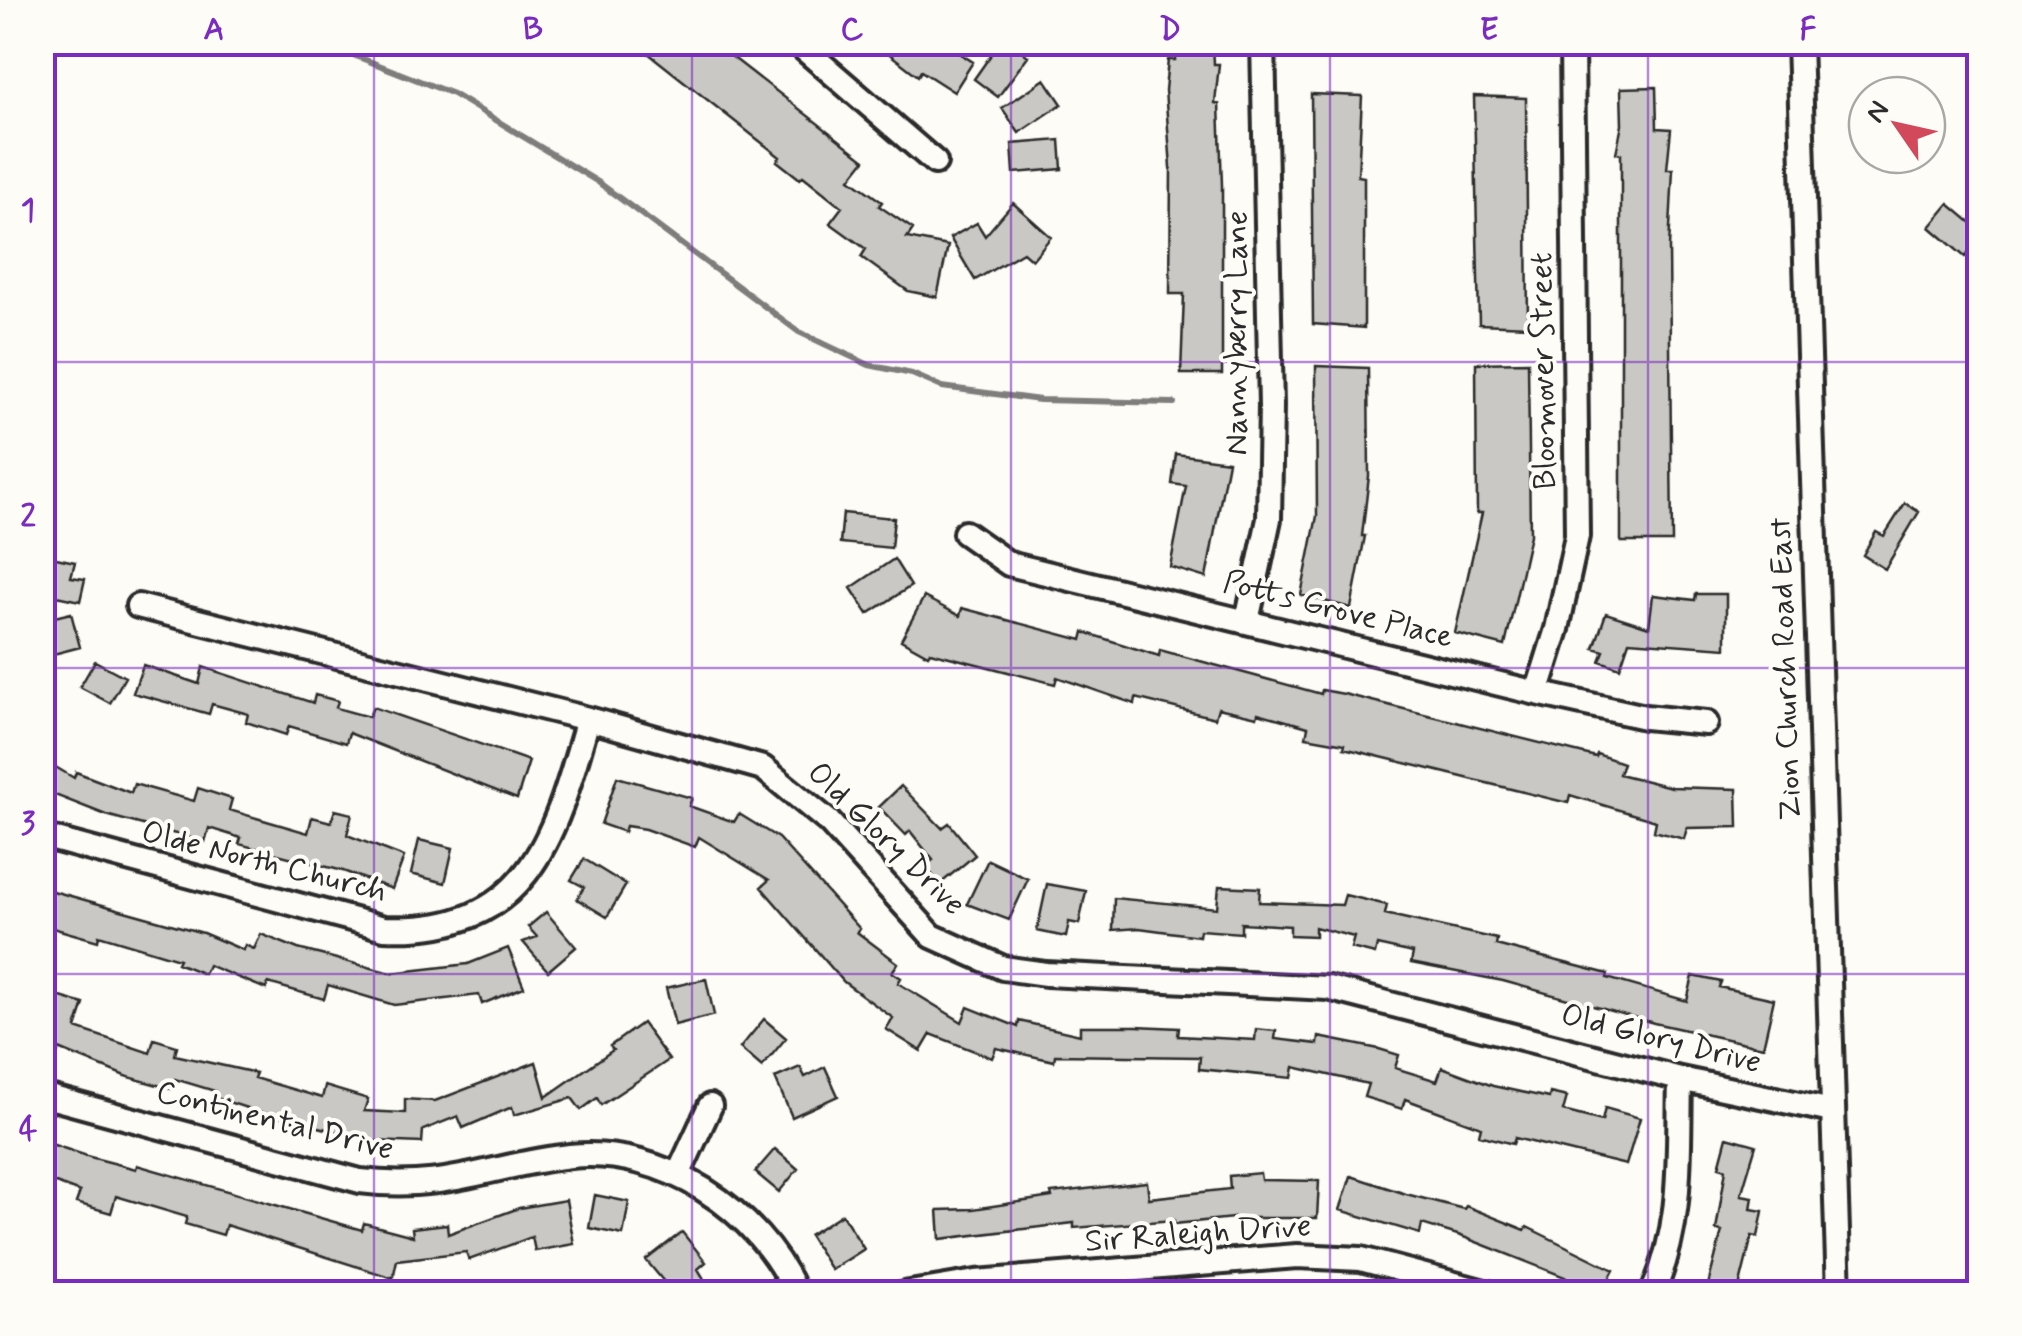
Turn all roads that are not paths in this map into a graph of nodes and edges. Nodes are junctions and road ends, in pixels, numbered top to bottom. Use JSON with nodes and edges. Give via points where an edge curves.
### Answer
{"nodes":[{"id":1,"x":796,"y":42,"type":"edge"},
{"id":2,"x":1263,"y":42,"type":"edge"},
{"id":3,"x":1572,"y":42,"type":"edge"},
{"id":4,"x":1800,"y":42,"type":"edge"},
{"id":5,"x":935,"y":162,"type":"dead end"},
{"id":6,"x":965,"y":532,"type":"dead end"},
{"id":7,"x":138,"y":606,"type":"dead end"},
{"id":8,"x":1247,"y":621,"type":"junction"},
{"id":9,"x":1537,"y":693,"type":"junction"},
{"id":10,"x":588,"y":719,"type":"junction"},
{"id":11,"x":1706,"y":723,"type":"dead end"},
{"id":12,"x":42,"y":836,"type":"edge"},
{"id":13,"x":1680,"y":1079,"type":"junction"},
{"id":14,"x":42,"y":1095,"type":"edge"},
{"id":15,"x":710,"y":1106,"type":"dead end"},
{"id":16,"x":1832,"y":1111,"type":"junction"},
{"id":17,"x":678,"y":1175,"type":"junction"},
{"id":18,"x":796,"y":1294,"type":"edge"},
{"id":19,"x":904,"y":1294,"type":"edge"},
{"id":20,"x":1492,"y":1294,"type":"edge"},
{"id":21,"x":1652,"y":1294,"type":"edge"},
{"id":22,"x":1838,"y":1294,"type":"edge"}],
"edges":[{"from":1,"to":5,"type":"street"},
{"from":2,"to":8,"type":"street","name":"Nannyberry Lane","via":[[1269,518]]},
{"from":3,"to":9,"type":"street","name":"Bloomover Street","via":[[1577,536]]},
{"from":4,"to":16,"type":"street","name":"Zion Church Road East"},
{"from":6,"to":8,"type":"street","name":"Potts Grove Place","via":[[1009,564]]},
{"from":7,"to":10,"type":"street","name":"Old Glory Drive"},
{"from":8,"to":9,"type":"street","name":"Potts Grove Place"},
{"from":9,"to":11,"type":"street","name":"Potts Grove Place"},
{"from":10,"to":12,"type":"street","name":"Olde North Church","via":[[540,854],[512,891],[474,918],[424,930],[384,928]]},
{"from":10,"to":13,"type":"street","name":"Old Glory Drive","via":[[763,768],[829,822],[932,936],[1002,968],[1328,988]]},
{"from":13,"to":16,"type":"street","name":"Old Glory Drive"},
{"from":13,"to":21,"type":"street","via":[[1680,1190]]},
{"from":14,"to":17,"type":"street","name":"Continental Drive","via":[[396,1186],[446,1184],[572,1156],[617,1156]]},
{"from":15,"to":17,"type":"street"},
{"from":16,"to":22,"type":"street","name":"Zion Church Road East"},
{"from":17,"to":18,"type":"street","name":"Continental Drive","via":[[749,1224]]},
{"from":19,"to":20,"type":"street","name":"Sir Raleigh Drive","via":[[1296,1256],[1362,1259]]}]}
